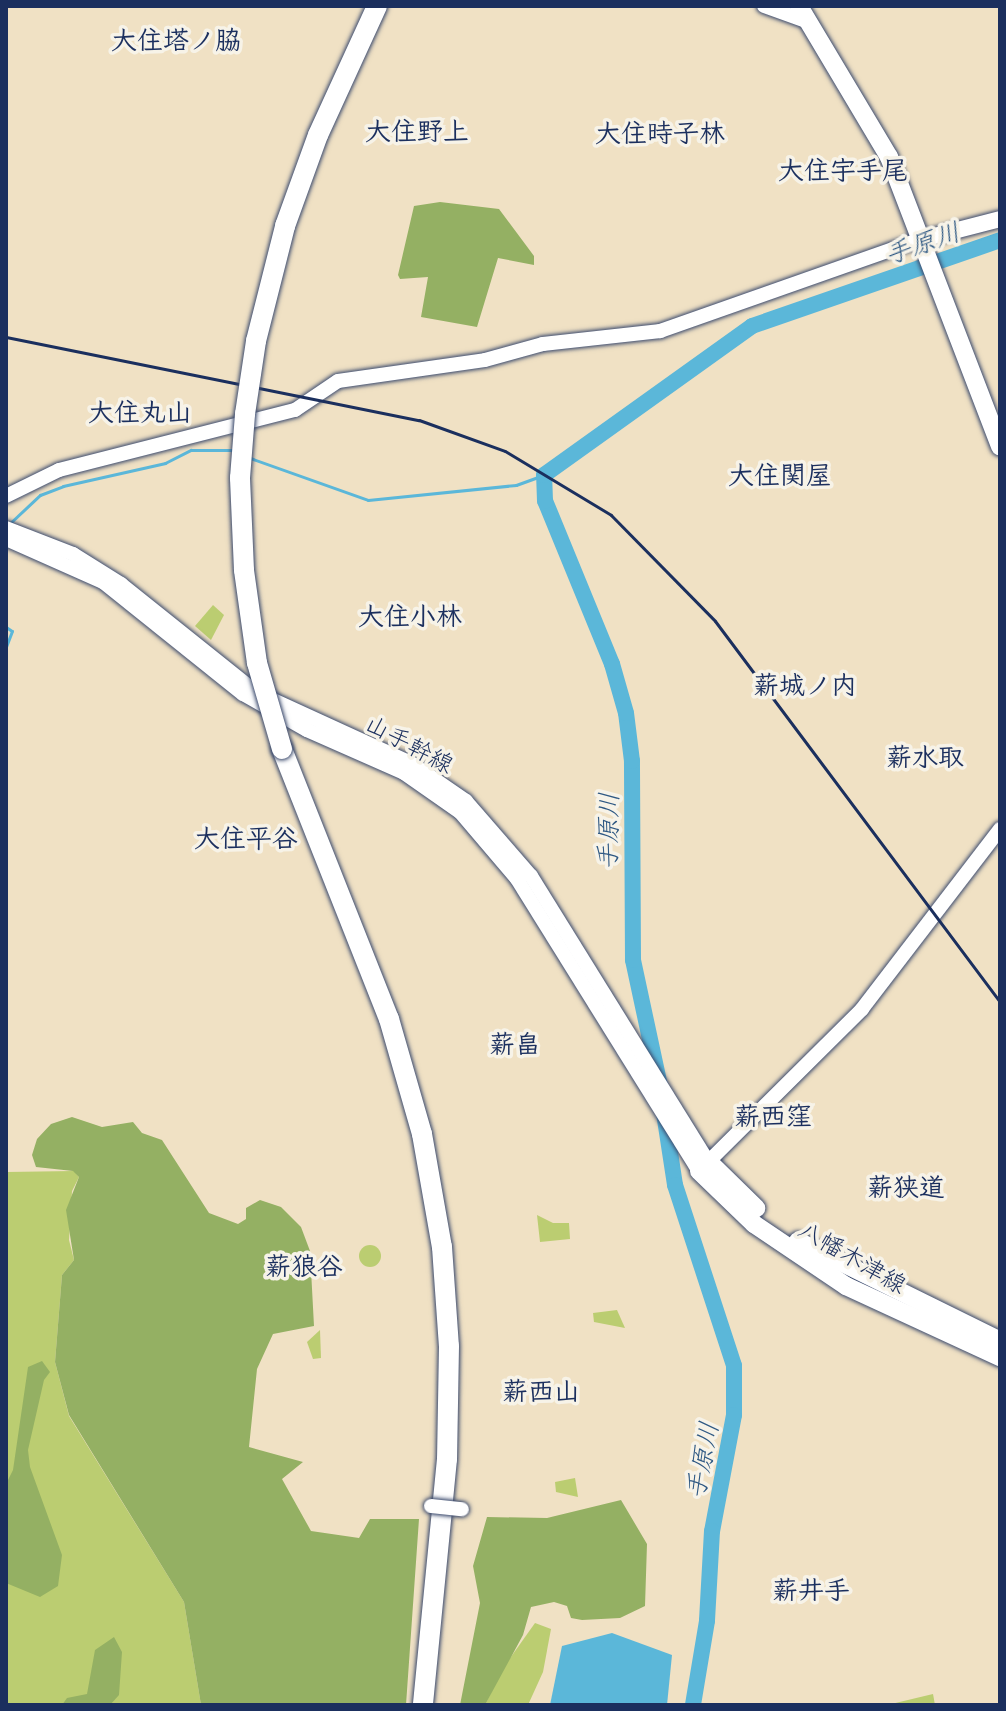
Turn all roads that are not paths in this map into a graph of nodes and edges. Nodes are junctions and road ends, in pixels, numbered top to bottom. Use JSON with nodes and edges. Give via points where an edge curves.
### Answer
{"nodes":[{"id":1,"x":377,"y":6,"type":"edge"},
{"id":2,"x":764,"y":6,"type":"edge"},
{"id":3,"x":803,"y":14,"type":"edge"},
{"id":4,"x":1000,"y":219,"type":"edge"},
{"id":5,"x":920,"y":244,"type":"junction"},
{"id":6,"x":1000,"y":446,"type":"edge"},
{"id":7,"x":6,"y":496,"type":"edge"},
{"id":8,"x":6,"y":528,"type":"edge"},
{"id":9,"x":15,"y":539,"type":"edge"},
{"id":10,"x":1000,"y":829,"type":"edge"},
{"id":11,"x":703,"y":1165,"type":"junction"},
{"id":12,"x":1000,"y":1341,"type":"edge"},
{"id":13,"x":1000,"y":1357,"type":"edge"},
{"id":14,"x":431,"y":1506,"type":"dead end"},
{"id":15,"x":462,"y":1509,"type":"dead end"},
{"id":16,"x":423,"y":1705,"type":"edge"}],
"edges":[{"from":1,"to":16,"type":"highway","bridge":true,"via":[[295,196],[273,267],[250,374],[240,478],[244,570],[257,663],[282,749],[388,1002],[427,1132],[439,1195],[453,1303],[456,1400]]},
{"from":2,"to":3,"type":"street"},
{"from":3,"to":5,"type":"main road","via":[[889,157]]},
{"from":4,"to":5,"type":"main road"},
{"from":5,"to":6,"type":"main road"},
{"from":5,"to":7,"type":"street","via":[[660,331],[543,344],[485,360],[338,381],[295,410],[59,470]]},
{"from":8,"to":9,"type":"street","name":"山手幹線"},
{"from":9,"to":11,"type":"street","name":"山手幹線","via":[[103,582],[243,694],[307,730],[404,773],[460,812],[517,879],[682,1147]]},
{"from":9,"to":11,"type":"street","name":"山手幹線","via":[[73,554],[121,584],[256,692],[411,763],[466,801],[531,876]]},
{"from":10,"to":11,"type":"street","via":[[862,1009]]},
{"from":11,"to":12,"type":"main road","name":"八幡木津線","via":[[805,1246]]},
{"from":11,"to":13,"type":"main road","name":"八幡木津線","via":[[754,1224],[846,1286]]},
{"from":14,"to":15,"type":"street","bridge":true}]}
